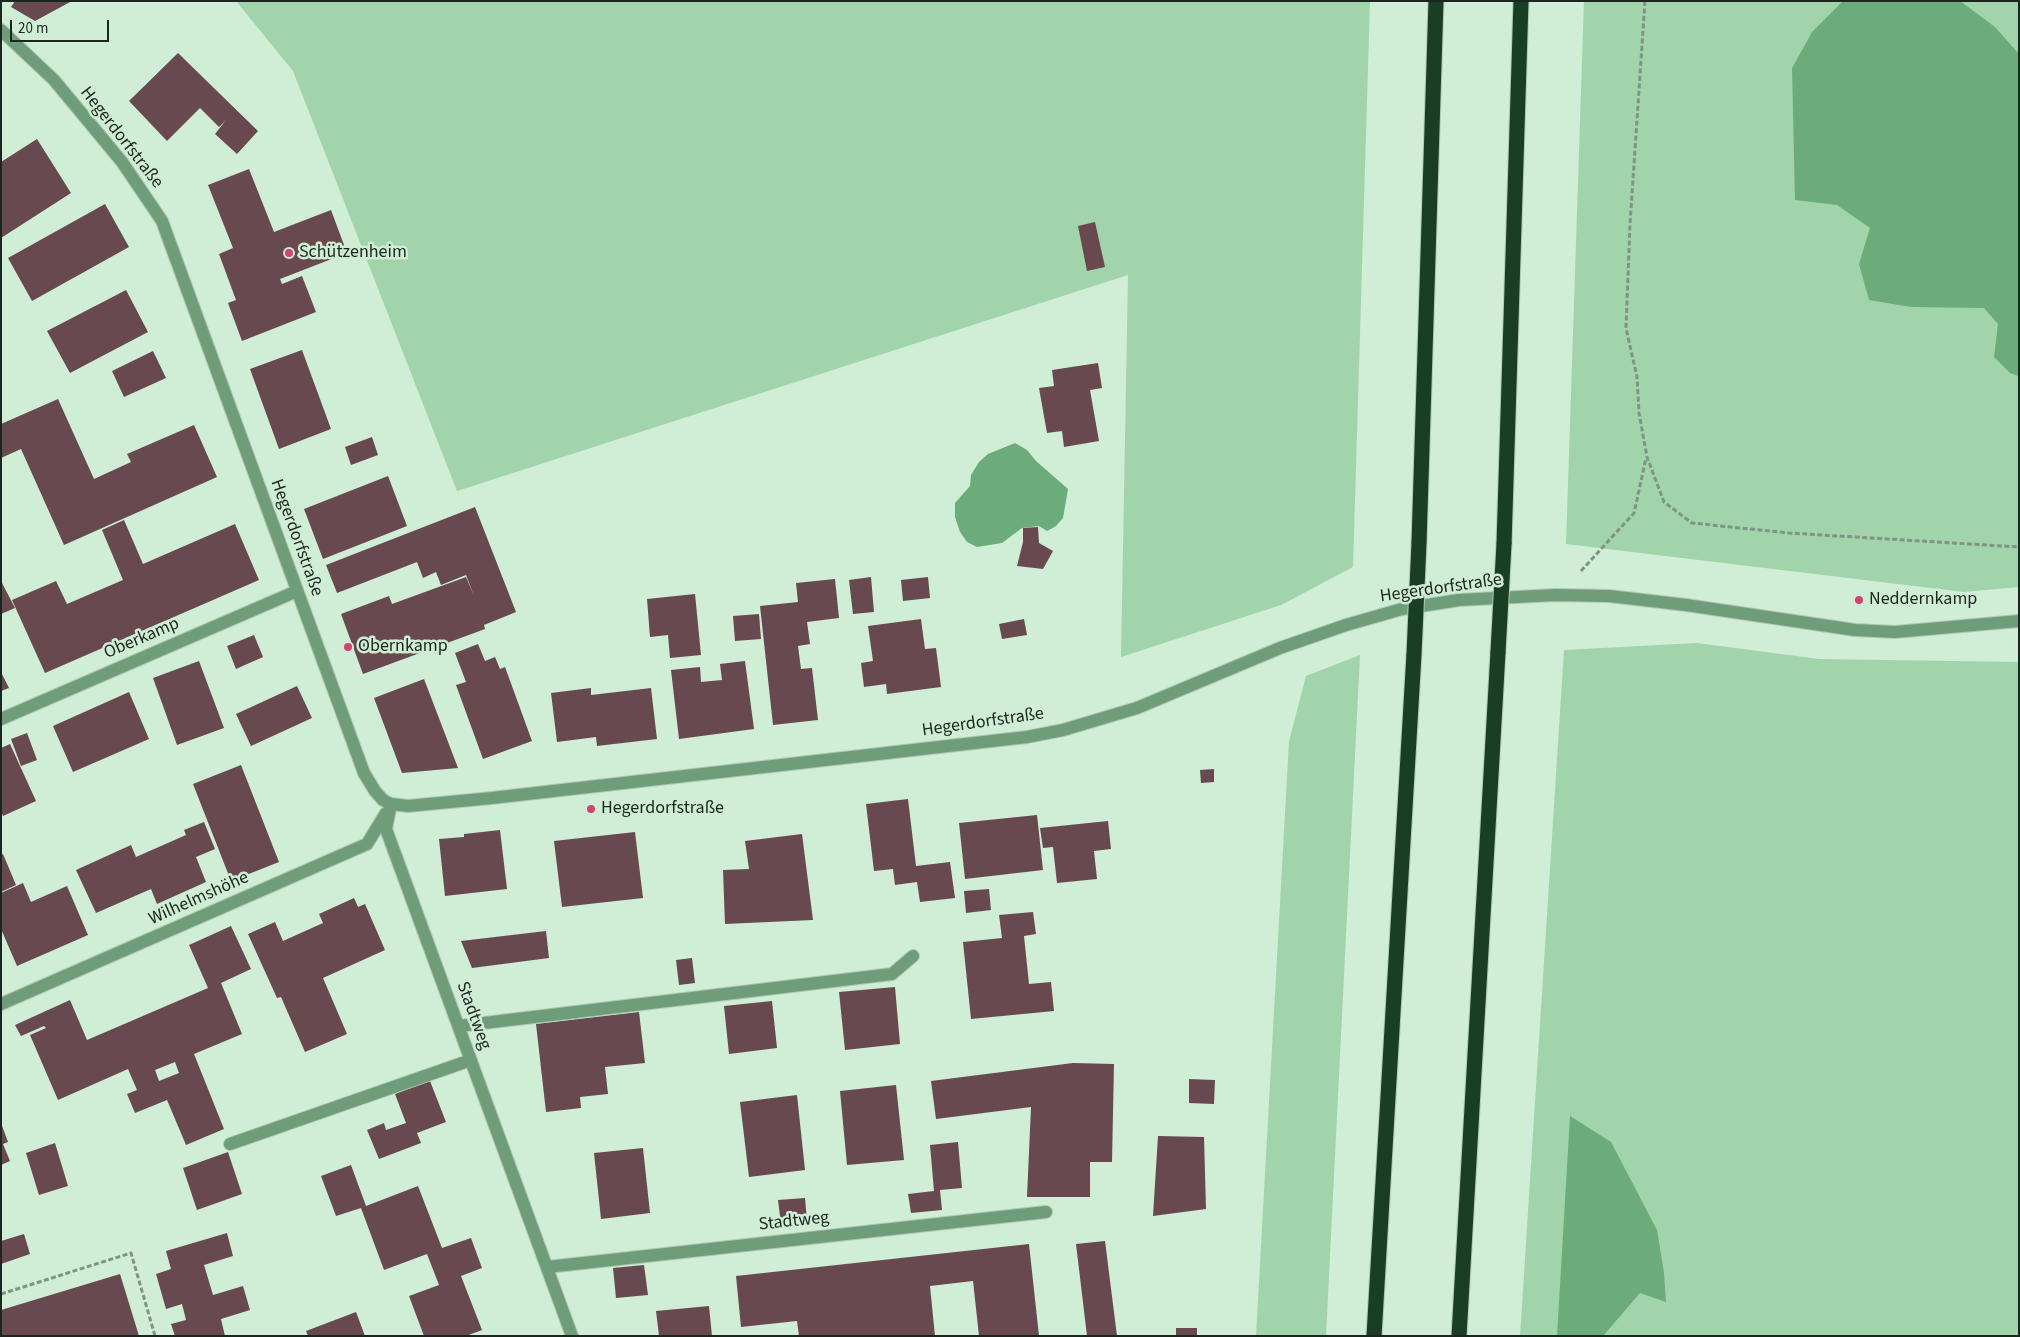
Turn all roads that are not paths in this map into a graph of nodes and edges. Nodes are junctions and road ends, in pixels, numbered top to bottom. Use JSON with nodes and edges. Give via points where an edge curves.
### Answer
{"nodes":[{"id":1,"x":1436,"y":1,"type":"edge"},
{"id":2,"x":1522,"y":1,"type":"edge"},
{"id":3,"x":1,"y":30,"type":"edge"},
{"id":4,"x":297,"y":591,"type":"junction"},
{"id":5,"x":2019,"y":621,"type":"edge"},
{"id":6,"x":1,"y":719,"type":"edge"},
{"id":7,"x":391,"y":804,"type":"junction"},
{"id":8,"x":913,"y":956,"type":"dead end"},
{"id":9,"x":1,"y":1004,"type":"edge"},
{"id":10,"x":459,"y":1026,"type":"junction"},
{"id":11,"x":471,"y":1060,"type":"junction"},
{"id":12,"x":230,"y":1144,"type":"dead end"},
{"id":13,"x":1046,"y":1212,"type":"dead end"},
{"id":14,"x":546,"y":1267,"type":"junction"},
{"id":15,"x":572,"y":1336,"type":"edge"},
{"id":16,"x":1374,"y":1336,"type":"edge"},
{"id":17,"x":1460,"y":1336,"type":"edge"}],
"edges":[{"from":1,"to":16,"type":"highway","bridge":true,"via":[[1414,654]]},
{"from":2,"to":17,"type":"highway","bridge":true,"via":[[1504,544]]},
{"from":3,"to":4,"type":"street","name":"Hegerdorfstraße","via":[[54,80],[122,162],[162,221]]},
{"from":4,"to":6,"type":"street","name":"Oberkamp"},
{"from":4,"to":7,"type":"street","name":"Hegerdorfstraße","via":[[364,773],[382,800]]},
{"from":5,"to":7,"type":"street","name":"Hegerdorfstraße","via":[[1895,632],[1855,630],[1618,597],[1555,595],[1459,600],[1402,609],[1346,625],[1280,648],[1137,708],[1064,730],[502,797],[408,806]]},
{"from":7,"to":9,"type":"street","name":"Wilhelmshöhe","via":[[367,844]]},
{"from":7,"to":10,"type":"street","name":"Stadtweg","via":[[386,829]]},
{"from":8,"to":10,"type":"street","via":[[892,974]]},
{"from":10,"to":11,"type":"street","name":"Stadtweg"},
{"from":11,"to":12,"type":"street"},
{"from":11,"to":14,"type":"street","name":"Stadtweg"},
{"from":13,"to":14,"type":"street","name":"Stadtweg"},
{"from":14,"to":15,"type":"street","name":"Stadtweg"}]}
